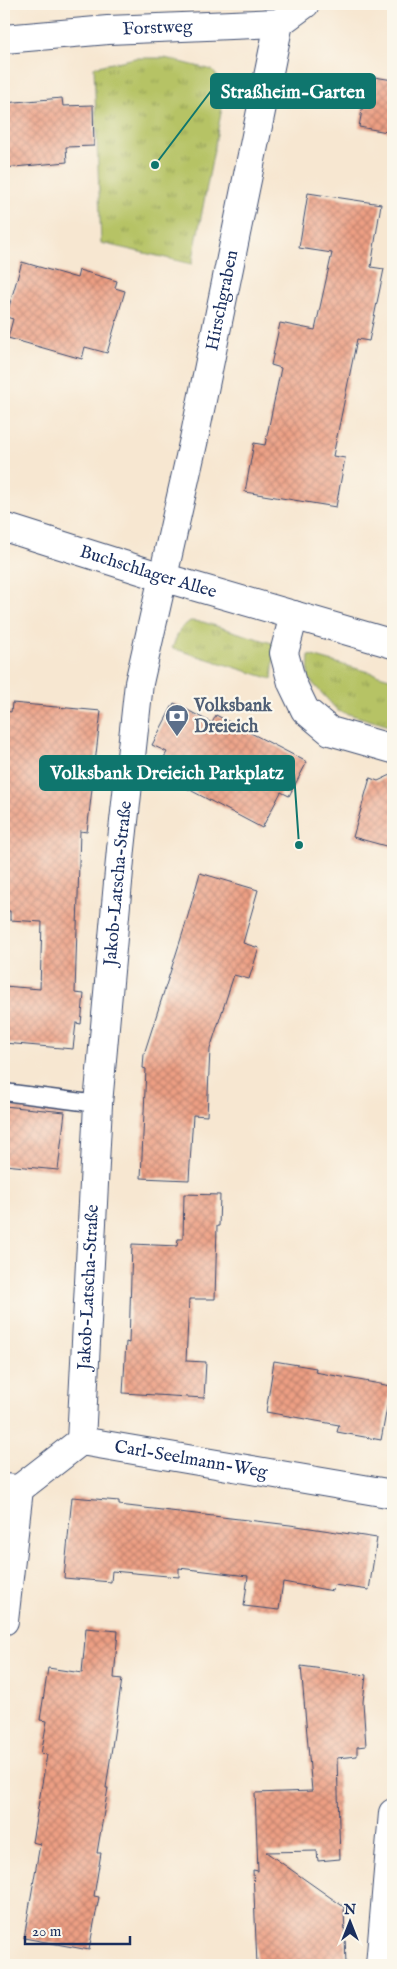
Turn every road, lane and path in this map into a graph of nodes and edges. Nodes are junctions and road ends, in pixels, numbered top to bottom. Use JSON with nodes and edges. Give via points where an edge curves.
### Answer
{"nodes":[{"id":1,"x":305,"y":4,"type":"edge"},
{"id":2,"x":279,"y":23,"type":"junction"},
{"id":3,"x":4,"y":39,"type":"edge"},
{"id":4,"x":4,"y":527,"type":"edge"},
{"id":5,"x":162,"y":577,"type":"junction"},
{"id":6,"x":294,"y":615,"type":"junction"},
{"id":7,"x":393,"y":644,"type":"edge"},
{"id":8,"x":393,"y":749,"type":"edge"},
{"id":9,"x":4,"y":1092,"type":"edge"},
{"id":10,"x":98,"y":1104,"type":"junction"},
{"id":11,"x":81,"y":1441,"type":"junction"},
{"id":12,"x":11,"y":1489,"type":"edge"},
{"id":13,"x":393,"y":1494,"type":"edge"},
{"id":14,"x":4,"y":1621,"type":"edge"},
{"id":15,"x":393,"y":1813,"type":"edge"},
{"id":16,"x":380,"y":1965,"type":"edge"}],
"edges":[{"from":1,"to":2,"type":"street"},
{"from":2,"to":3,"type":"street","name":"Forstweg","via":[[108,30]]},
{"from":2,"to":5,"type":"street","name":"Hirschgraben","via":[[194,439]]},
{"from":4,"to":5,"type":"street","name":"Buchschlager Allee"},
{"from":5,"to":6,"type":"street","name":"Buchschlager Allee"},
{"from":5,"to":10,"type":"street","name":"Jakob-Latscha-Straße","via":[[139,683]]},
{"from":6,"to":7,"type":"street","name":"Buchschlager Allee"},
{"from":6,"to":8,"type":"street","via":[[284,653],[292,683],[305,710],[330,730]]},
{"from":9,"to":10,"type":"lane"},
{"from":10,"to":11,"type":"street","name":"Jakob-Latscha-Straße"},
{"from":11,"to":12,"type":"street"},
{"from":11,"to":13,"type":"street","name":"Carl-Seelmann-Weg"},
{"from":12,"to":14,"type":"street"},
{"from":15,"to":16,"type":"street"}]}
